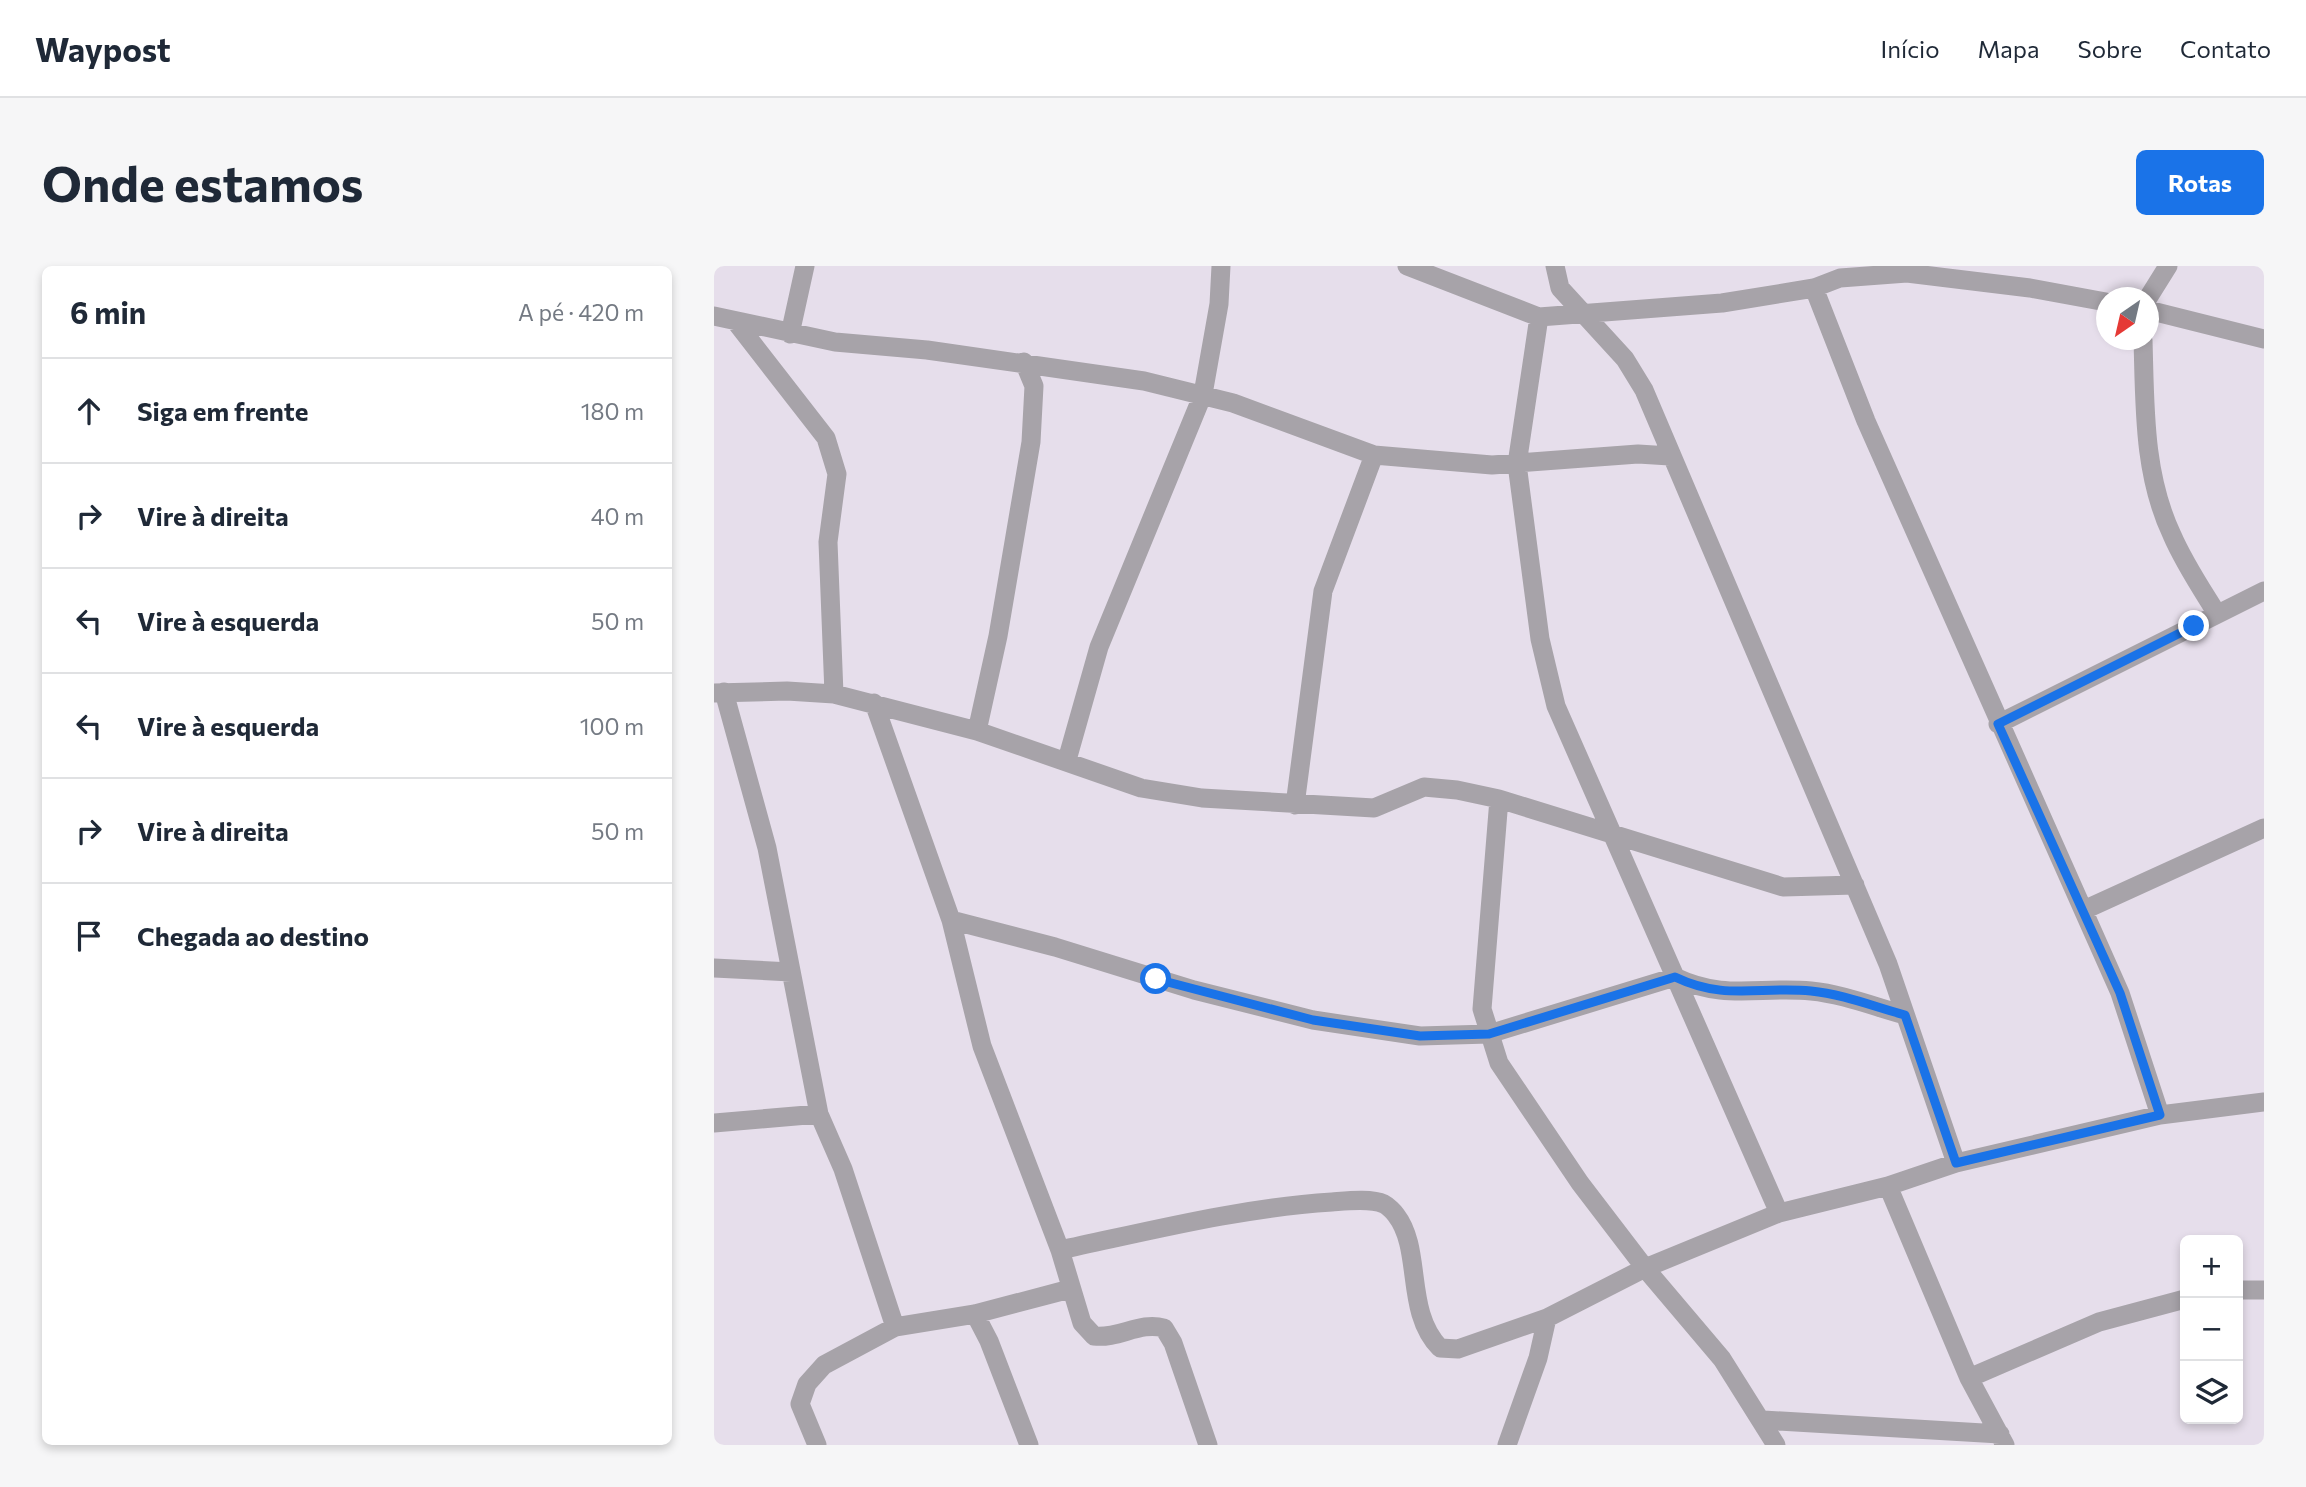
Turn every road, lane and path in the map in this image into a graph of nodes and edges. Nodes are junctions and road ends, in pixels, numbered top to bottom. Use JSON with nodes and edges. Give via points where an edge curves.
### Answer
{"nodes":[{"id":1,"x":805,"y":266,"type":"edge"},
{"id":2,"x":1221,"y":266,"type":"edge"},
{"id":3,"x":1408,"y":266,"type":"edge"},
{"id":4,"x":1555,"y":266,"type":"edge"},
{"id":5,"x":2168,"y":266,"type":"edge"},
{"id":6,"x":1903,"y":270,"type":"edge"},
{"id":7,"x":1841,"y":272,"type":"edge"},
{"id":8,"x":2155,"y":287,"type":"edge"},
{"id":9,"x":1814,"y":288,"type":"junction"},
{"id":10,"x":2096,"y":300,"type":"edge"},
{"id":11,"x":2159,"y":313,"type":"edge"},
{"id":12,"x":1581,"y":314,"type":"junction"},
{"id":13,"x":714,"y":316,"type":"edge"},
{"id":14,"x":1539,"y":317,"type":"junction"},
{"id":15,"x":735,"y":321,"type":"junction"},
{"id":16,"x":790,"y":334,"type":"junction"},
{"id":17,"x":2264,"y":340,"type":"edge"},
{"id":18,"x":2143,"y":350,"type":"edge"},
{"id":19,"x":1024,"y":362,"type":"junction"},
{"id":20,"x":1203,"y":394,"type":"junction"},
{"id":21,"x":1374,"y":455,"type":"junction"},
{"id":22,"x":1670,"y":456,"type":"junction"},
{"id":23,"x":1517,"y":464,"type":"junction"},
{"id":24,"x":2264,"y":591,"type":"edge"},
{"id":25,"x":2217,"y":614,"type":"junction"},
{"id":26,"x":719,"y":692,"type":"edge"},
{"id":27,"x":834,"y":694,"type":"junction"},
{"id":28,"x":874,"y":703,"type":"junction"},
{"id":29,"x":1998,"y":724,"type":"junction"},
{"id":30,"x":977,"y":731,"type":"junction"},
{"id":31,"x":1067,"y":760,"type":"junction"},
{"id":32,"x":1499,"y":799,"type":"junction"},
{"id":33,"x":1296,"y":805,"type":"junction"},
{"id":34,"x":2264,"y":828,"type":"edge"},
{"id":35,"x":1613,"y":837,"type":"junction"},
{"id":36,"x":1856,"y":885,"type":"junction"},
{"id":37,"x":2084,"y":910,"type":"junction"},
{"id":38,"x":951,"y":920,"type":"junction"},
{"id":39,"x":714,"y":968,"type":"edge"},
{"id":40,"x":791,"y":972,"type":"junction"},
{"id":41,"x":1675,"y":977,"type":"junction"},
{"id":42,"x":1905,"y":1015,"type":"junction"},
{"id":43,"x":1489,"y":1034,"type":"junction"},
{"id":44,"x":2264,"y":1102,"type":"edge"},
{"id":45,"x":819,"y":1114,"type":"junction"},
{"id":46,"x":2160,"y":1115,"type":"junction"},
{"id":47,"x":714,"y":1124,"type":"edge"},
{"id":48,"x":1956,"y":1163,"type":"junction"},
{"id":49,"x":1888,"y":1186,"type":"junction"},
{"id":50,"x":1779,"y":1213,"type":"junction"},
{"id":51,"x":1060,"y":1250,"type":"junction"},
{"id":52,"x":1645,"y":1268,"type":"junction"},
{"id":53,"x":1070,"y":1289,"type":"junction"},
{"id":54,"x":2243,"y":1290,"type":"edge"},
{"id":55,"x":2264,"y":1290,"type":"edge"},
{"id":56,"x":2180,"y":1300,"type":"edge"},
{"id":57,"x":975,"y":1314,"type":"junction"},
{"id":58,"x":1547,"y":1318,"type":"junction"},
{"id":59,"x":895,"y":1326,"type":"junction"},
{"id":60,"x":1969,"y":1378,"type":"junction"},
{"id":61,"x":1763,"y":1420,"type":"junction"},
{"id":62,"x":2003,"y":1440,"type":"edge"},
{"id":63,"x":817,"y":1445,"type":"edge"},
{"id":64,"x":1029,"y":1445,"type":"edge"},
{"id":65,"x":1208,"y":1445,"type":"edge"},
{"id":66,"x":1507,"y":1445,"type":"edge"},
{"id":67,"x":1776,"y":1445,"type":"edge"}],
"edges":[{"from":1,"to":16,"type":"street"},
{"from":2,"to":20,"type":"street"},
{"from":3,"to":14,"type":"street"},
{"from":4,"to":12,"type":"street","via":[[1560,288]]},
{"from":5,"to":8,"type":"street"},
{"from":6,"to":7,"type":"street"},
{"from":6,"to":10,"type":"street"},
{"from":7,"to":9,"type":"street"},
{"from":9,"to":12,"type":"street","via":[[1722,303]]},
{"from":9,"to":29,"type":"street","via":[[1866,421]]},
{"from":11,"to":17,"type":"street"},
{"from":12,"to":14,"type":"street"},
{"from":12,"to":22,"type":"street","via":[[1632,369]]},
{"from":13,"to":15,"type":"street"},
{"from":14,"to":23,"type":"street"},
{"from":15,"to":16,"type":"street"},
{"from":15,"to":27,"type":"street","via":[[827,438],[837,474],[828,542]]},
{"from":16,"to":19,"type":"street"},
{"from":18,"to":25,"type":"street","via":[[2147,444],[2157,492],[2171,533]]},
{"from":19,"to":20,"type":"street"},
{"from":19,"to":30,"type":"street","via":[[1034,386],[1031,442],[999,636]]},
{"from":20,"to":21,"type":"street"},
{"from":20,"to":31,"type":"street","via":[[1098,646]]},
{"from":21,"to":23,"type":"street"},
{"from":21,"to":33,"type":"street","via":[[1323,591]]},
{"from":22,"to":23,"type":"street","via":[[1638,454]]},
{"from":22,"to":36,"type":"street"},
{"from":23,"to":35,"type":"street","via":[[1546,668],[1556,706]]},
{"from":24,"to":25,"type":"street"},
{"from":25,"to":29,"type":"street"},
{"from":26,"to":27,"type":"street"},
{"from":26,"to":40,"type":"street","via":[[767,848]]},
{"from":27,"to":28,"type":"street"},
{"from":28,"to":30,"type":"street"},
{"from":28,"to":38,"type":"street"},
{"from":29,"to":37,"type":"street"},
{"from":30,"to":31,"type":"street"},
{"from":31,"to":33,"type":"street","via":[[1141,788]]},
{"from":32,"to":33,"type":"street","via":[[1457,789],[1424,788],[1374,808]]},
{"from":32,"to":35,"type":"street"},
{"from":32,"to":43,"type":"street","via":[[1482,1009]]},
{"from":34,"to":37,"type":"street"},
{"from":35,"to":36,"type":"street","via":[[1783,887]]},
{"from":35,"to":41,"type":"street"},
{"from":36,"to":42,"type":"street"},
{"from":37,"to":46,"type":"street","via":[[2120,993]]},
{"from":38,"to":43,"type":"street","via":[[1313,1020],[1420,1036]]},
{"from":38,"to":51,"type":"street","via":[[982,1046]]},
{"from":39,"to":40,"type":"street"},
{"from":40,"to":45,"type":"street"},
{"from":41,"to":42,"type":"street","via":[[1697,988],[1726,993],[1815,992]]},
{"from":41,"to":43,"type":"street"},
{"from":41,"to":50,"type":"street"},
{"from":42,"to":48,"type":"street"},
{"from":43,"to":52,"type":"street","via":[[1511,1082]]},
{"from":44,"to":46,"type":"street"},
{"from":45,"to":47,"type":"street"},
{"from":45,"to":59,"type":"street","via":[[843,1170]]},
{"from":46,"to":48,"type":"street"},
{"from":48,"to":49,"type":"street"},
{"from":49,"to":50,"type":"street"},
{"from":49,"to":60,"type":"street"},
{"from":50,"to":52,"type":"street"},
{"from":51,"to":53,"type":"street"},
{"from":51,"to":58,"type":"street","via":[[1242,1211],[1352,1201],[1384,1204],[1404,1229],[1428,1336],[1440,1348],[1458,1349]]},
{"from":52,"to":58,"type":"street"},
{"from":52,"to":61,"type":"street","via":[[1715,1350]]},
{"from":53,"to":57,"type":"street"},
{"from":53,"to":65,"type":"street","via":[[1082,1323],[1094,1336],[1105,1338],[1152,1325],[1164,1328]]},
{"from":54,"to":55,"type":"street"},
{"from":56,"to":60,"type":"street","via":[[2099,1322]]},
{"from":57,"to":59,"type":"street"},
{"from":57,"to":64,"type":"street"},
{"from":58,"to":66,"type":"street"},
{"from":59,"to":63,"type":"street","via":[[824,1365],[807,1384],[800,1404]]},
{"from":60,"to":62,"type":"street"},
{"from":61,"to":62,"type":"street"},
{"from":61,"to":67,"type":"street"}]}
